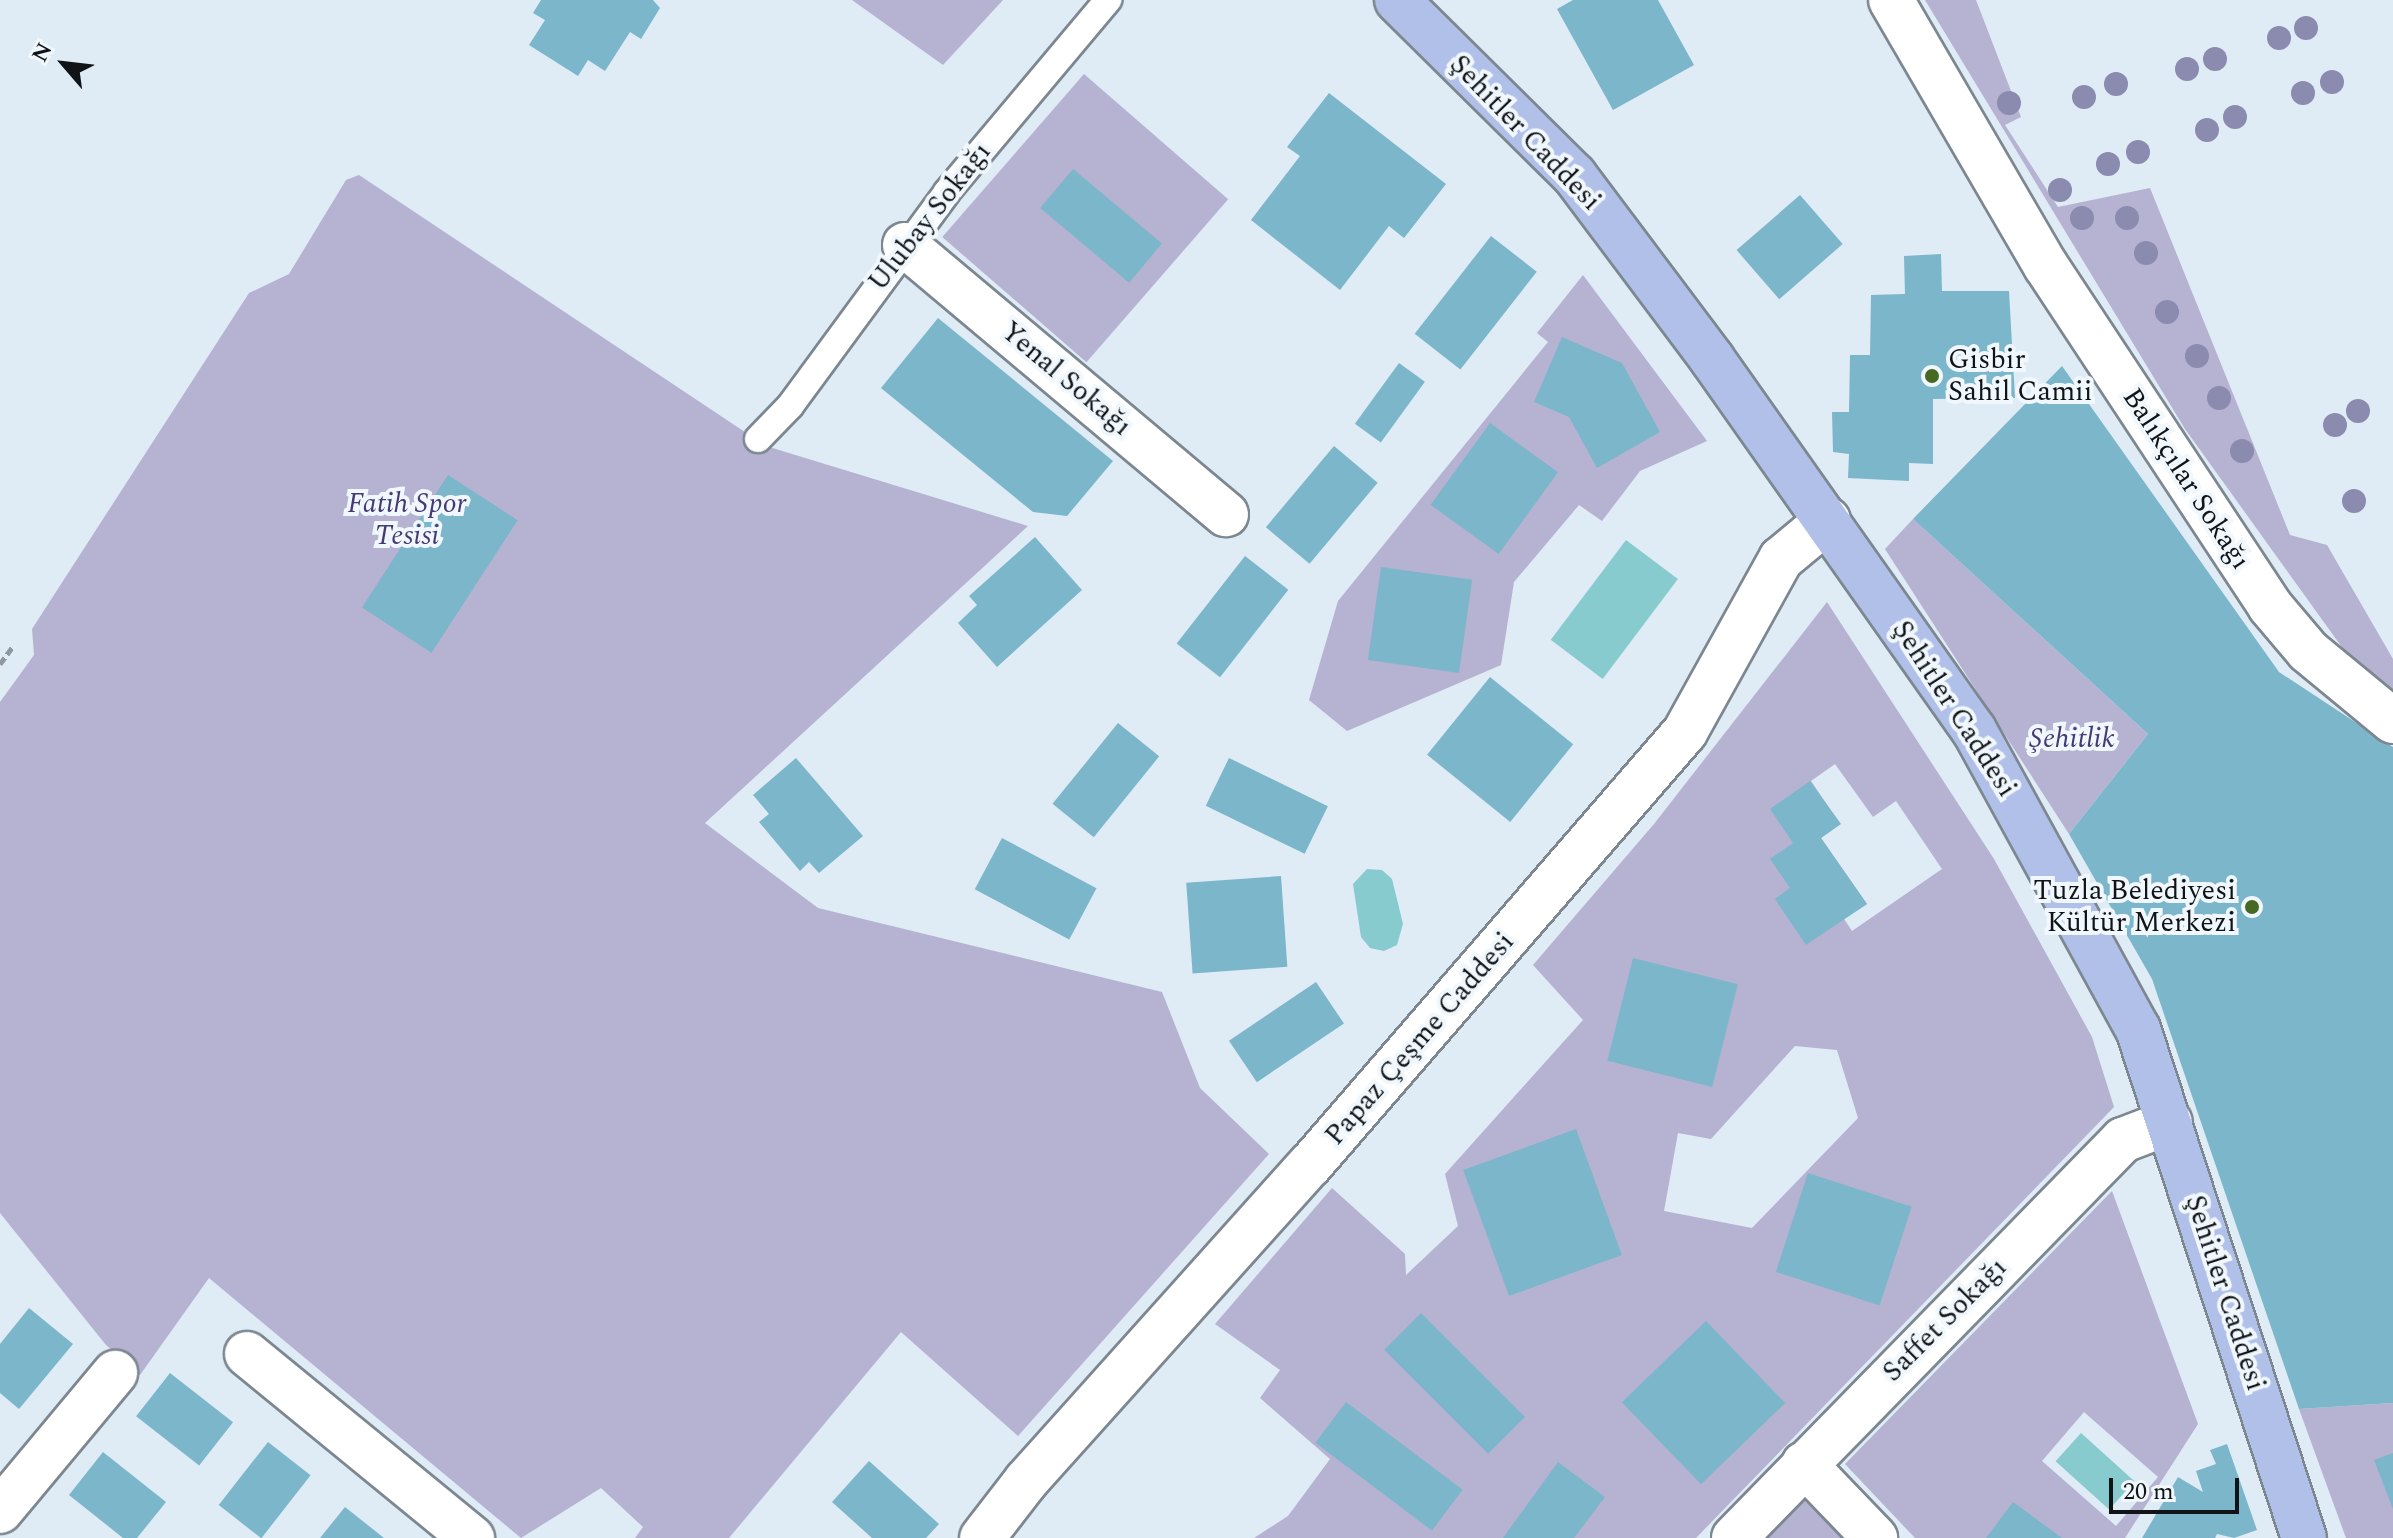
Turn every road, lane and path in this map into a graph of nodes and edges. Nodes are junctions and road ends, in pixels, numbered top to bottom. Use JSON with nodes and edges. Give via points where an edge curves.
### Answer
{"nodes":[{"id":1,"x":1108,"y":0,"type":"edge"},
{"id":2,"x":1397,"y":0,"type":"edge"},
{"id":3,"x":1891,"y":0,"type":"edge"},
{"id":4,"x":905,"y":245,"type":"junction"},
{"id":5,"x":758,"y":439,"type":"dead end"},
{"id":6,"x":1226,"y":514,"type":"dead end"},
{"id":7,"x":1828,"y":520,"type":"junction"},
{"id":8,"x":13,"y":646,"type":"dead end"},
{"id":9,"x":0,"y":664,"type":"edge"},
{"id":10,"x":2393,"y":721,"type":"edge"},
{"id":11,"x":2170,"y":1122,"type":"junction"},
{"id":12,"x":247,"y":1354,"type":"dead end"},
{"id":13,"x":115,"y":1373,"type":"dead end"},
{"id":14,"x":1804,"y":1464,"type":"junction"},
{"id":15,"x":0,"y":1511,"type":"edge"},
{"id":16,"x":472,"y":1538,"type":"edge"},
{"id":17,"x":982,"y":1538,"type":"edge"},
{"id":18,"x":1734,"y":1538,"type":"edge"},
{"id":19,"x":1875,"y":1538,"type":"edge"},
{"id":20,"x":2304,"y":1538,"type":"edge"}],
"edges":[{"from":1,"to":4,"type":"lane","name":"Ulubay Sokağı"},
{"from":2,"to":7,"type":"main road","name":"Şehitler Caddesi","via":[[1574,175]]},
{"from":3,"to":10,"type":"street","name":"Balıkçılar Sokağı","via":[[2046,266],[2270,606],[2308,651]]},
{"from":4,"to":5,"type":"lane","name":"Ulubay Sokağı","via":[[790,406]]},
{"from":4,"to":6,"type":"street","name":"Yenal Sokağı"},
{"from":7,"to":11,"type":"main road","name":"Şehitler Caddesi","via":[[1974,730],[2056,873],[2121,990]]},
{"from":7,"to":17,"type":"street","name":"Papaz Çeşme Caddesi","via":[[1781,559],[1685,732],[1310,1165],[1026,1481]]},
{"from":8,"to":9,"type":"path"},
{"from":11,"to":14,"type":"street","name":"Saffet Sokağı","via":[[2123,1140]]},
{"from":11,"to":20,"type":"main road","name":"Şehitler Caddesi"},
{"from":12,"to":16,"type":"street"},
{"from":13,"to":15,"type":"street"},
{"from":14,"to":18,"type":"street","name":"Saffet Sokağı"},
{"from":14,"to":19,"type":"street"}]}
